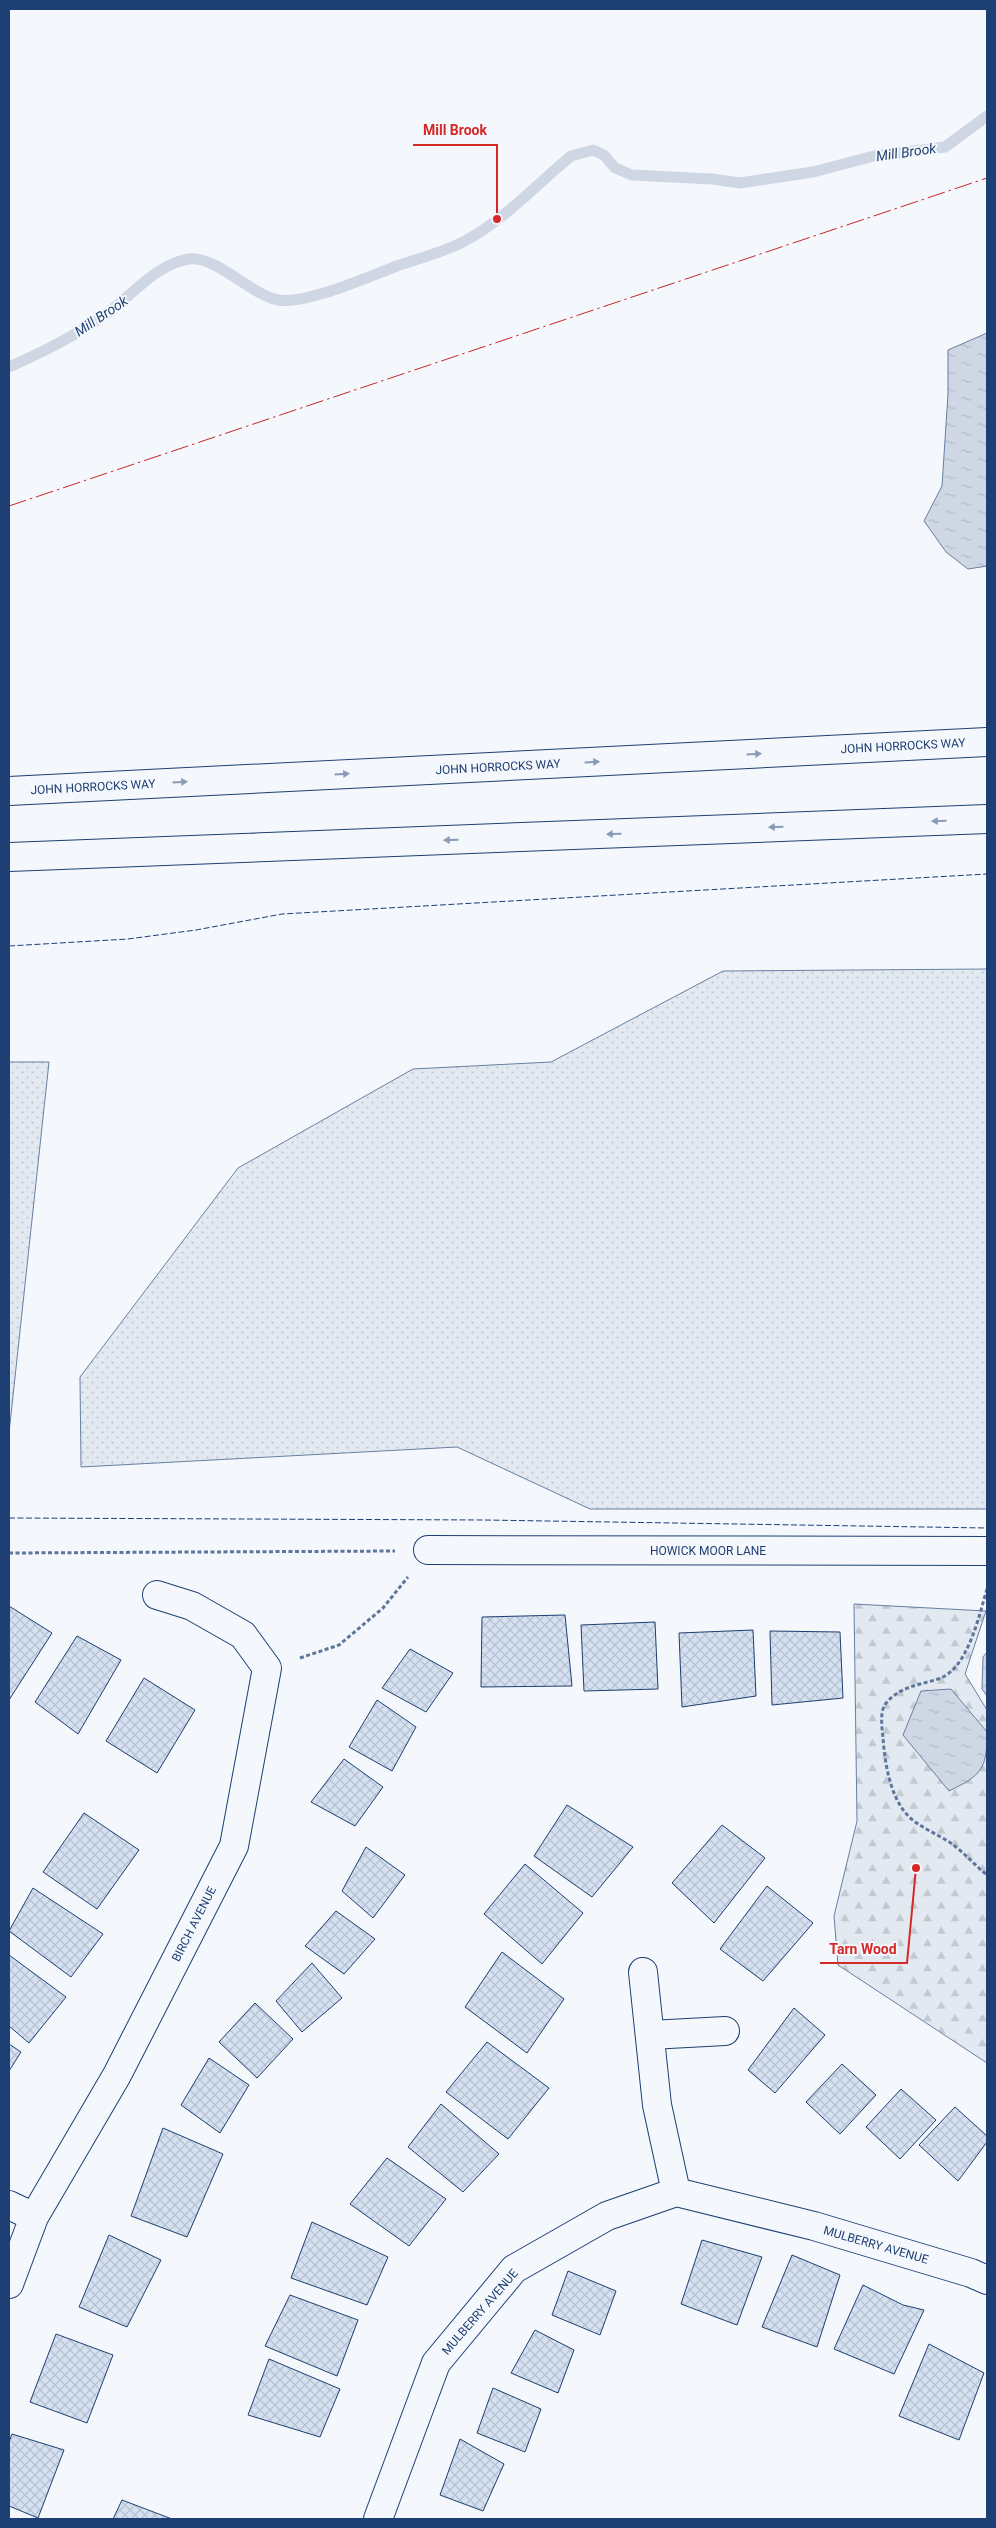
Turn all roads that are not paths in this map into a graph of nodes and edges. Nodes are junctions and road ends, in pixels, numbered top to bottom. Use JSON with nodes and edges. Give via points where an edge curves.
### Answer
{"nodes":[{"id":1,"x":987,"y":742,"type":"edge"},
{"id":2,"x":9,"y":791,"type":"edge"},
{"id":3,"x":987,"y":819,"type":"edge"},
{"id":4,"x":9,"y":857,"type":"edge"},
{"id":5,"x":428,"y":1550,"type":"road end"},
{"id":6,"x":987,"y":1551,"type":"edge"},
{"id":7,"x":157,"y":1595,"type":"dead end"},
{"id":8,"x":643,"y":1972,"type":"dead end"},
{"id":9,"x":725,"y":2031,"type":"dead end"},
{"id":10,"x":650,"y":2035,"type":"junction"},
{"id":11,"x":676,"y":2192,"type":"junction"},
{"id":12,"x":9,"y":2205,"type":"edge"},
{"id":13,"x":34,"y":2217,"type":"junction"},
{"id":14,"x":987,"y":2280,"type":"edge"},
{"id":15,"x":9,"y":2284,"type":"edge"},
{"id":16,"x":378,"y":2519,"type":"edge"}],
"edges":[{"from":2,"to":1,"type":"main road","name":"JOHN HORROCKS WAY","one_way":true},
{"from":3,"to":4,"type":"main road","one_way":true},
{"from":5,"to":6,"type":"main road","name":"HOWICK MOOR LANE"},
{"from":7,"to":13,"type":"main road","name":"BIRCH AVENUE","via":[[192,1606],[243,1635],[268,1668],[234,1846],[117,2075]]},
{"from":8,"to":10,"type":"main road"},
{"from":9,"to":10,"type":"main road"},
{"from":10,"to":11,"type":"main road","via":[[657,2105]]},
{"from":11,"to":14,"type":"main road","name":"MULBERRY AVENUE","via":[[814,2226],[971,2272]]},
{"from":11,"to":16,"type":"main road","name":"MULBERRY AVENUE","via":[[607,2216],[514,2269],[436,2363]]},
{"from":12,"to":13,"type":"main road"},
{"from":13,"to":15,"type":"main road","name":"BIRCH AVENUE"}]}
